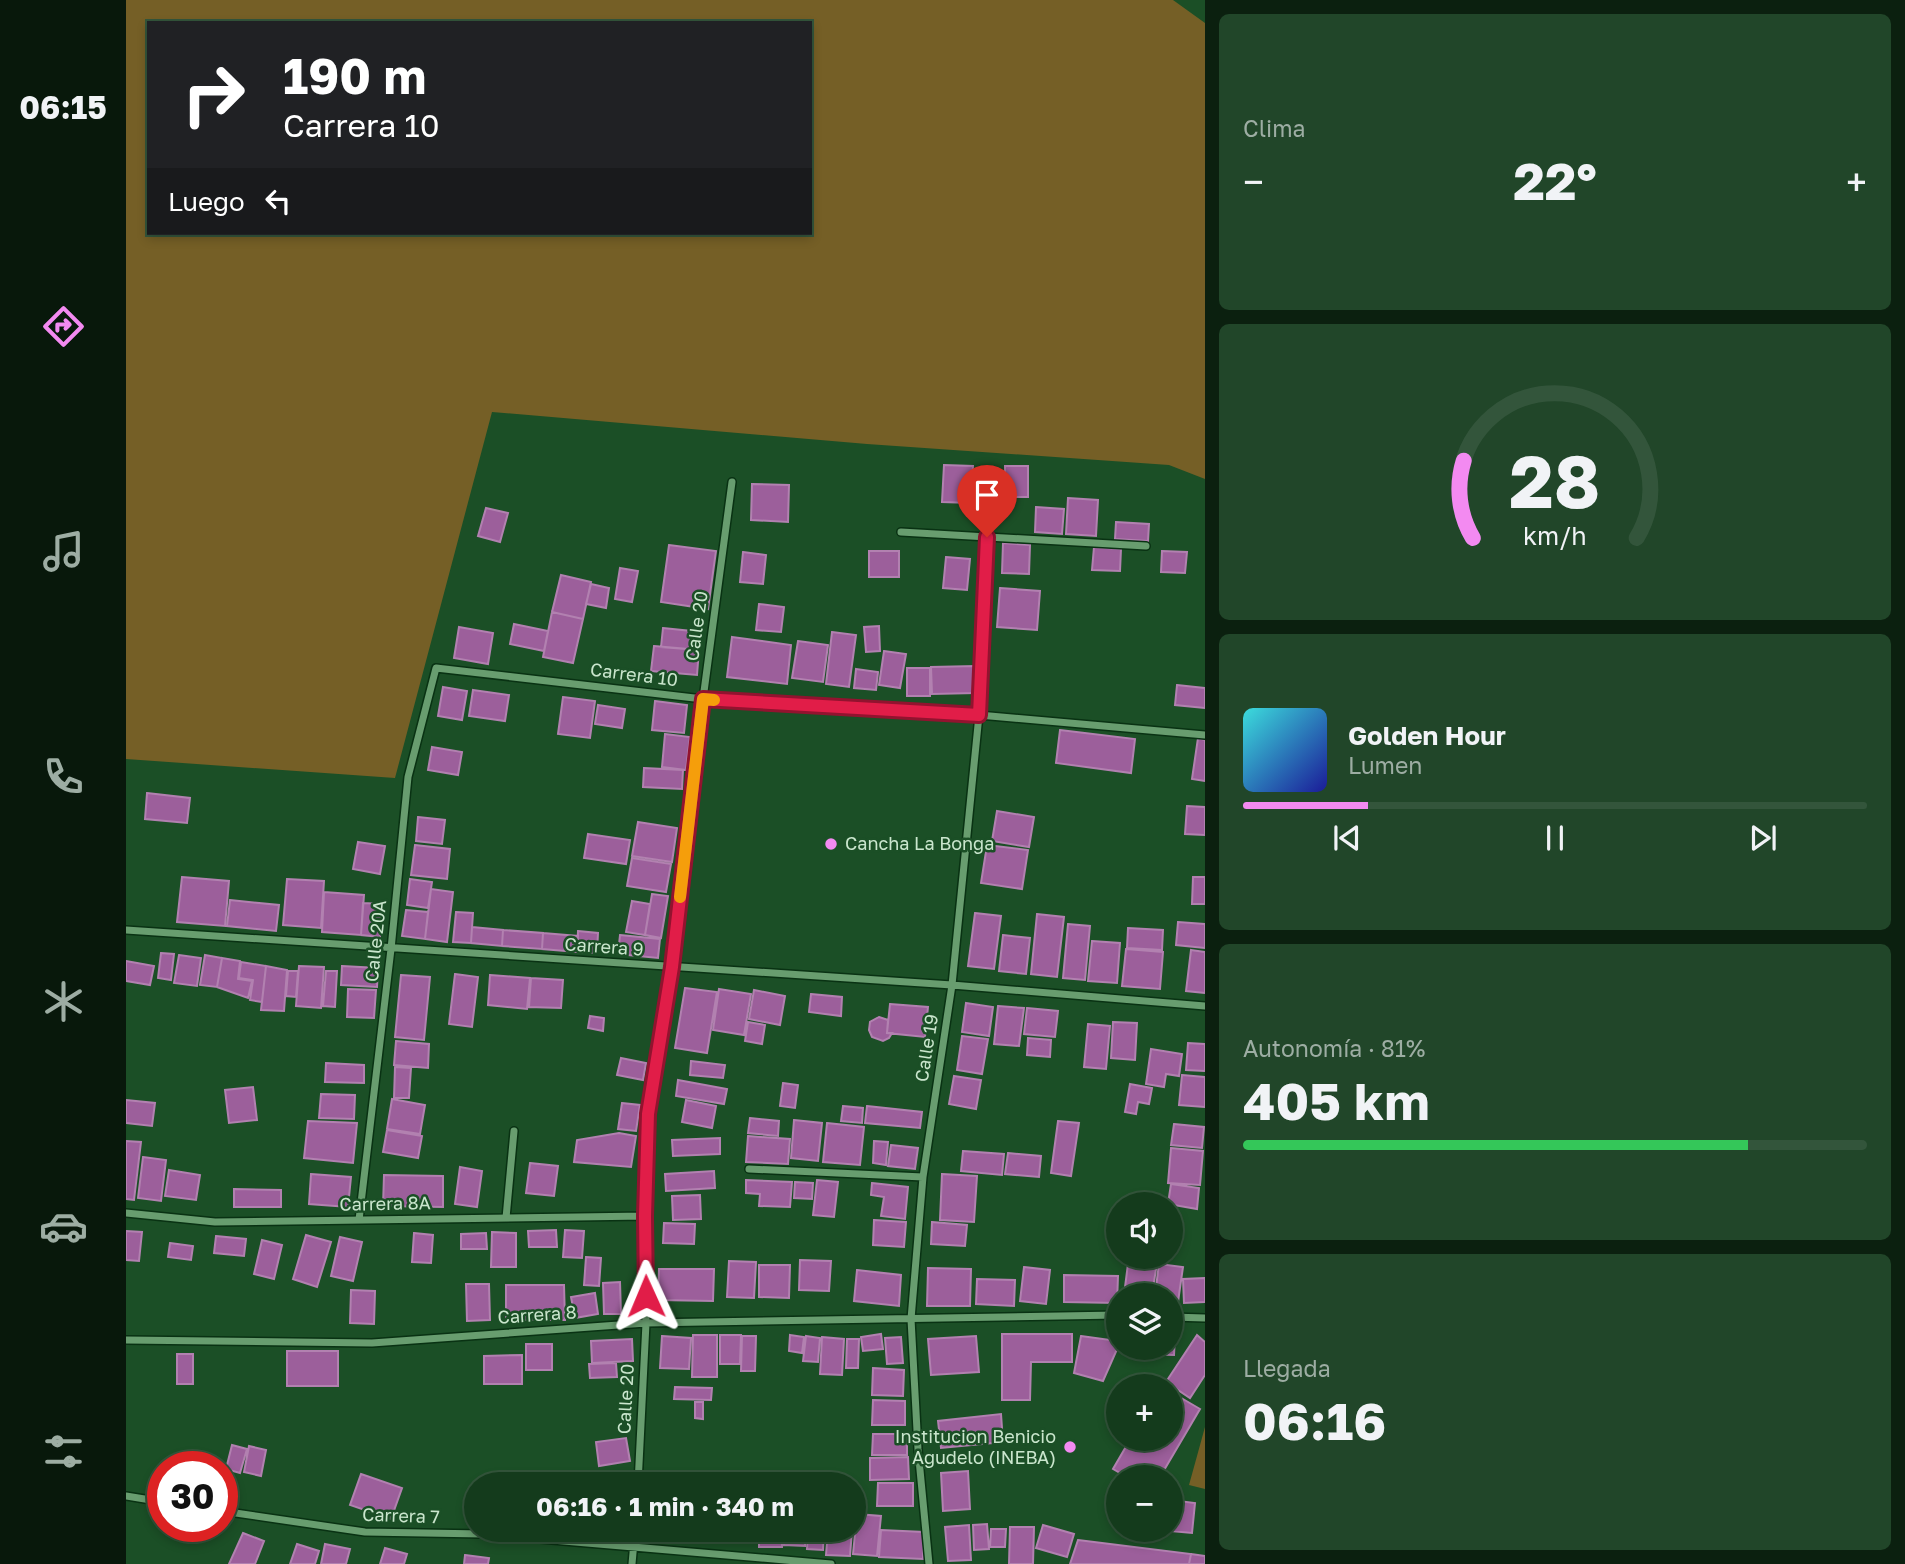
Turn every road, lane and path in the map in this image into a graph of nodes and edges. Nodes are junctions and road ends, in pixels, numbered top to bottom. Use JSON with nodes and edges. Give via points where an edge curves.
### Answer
{"nodes":[{"id":1,"x":733,"y":482,"type":"dead end"},
{"id":2,"x":901,"y":532,"type":"dead end"},
{"id":3,"x":987,"y":537,"type":"junction"},
{"id":4,"x":1146,"y":546,"type":"dead end"},
{"id":5,"x":436,"y":668,"type":"joint"},
{"id":6,"x":703,"y":699,"type":"junction"},
{"id":7,"x":979,"y":715,"type":"junction"},
{"id":8,"x":1205,"y":735,"type":"edge"},
{"id":9,"x":126,"y":930,"type":"edge"},
{"id":10,"x":391,"y":949,"type":"junction"},
{"id":11,"x":672,"y":967,"type":"junction"},
{"id":12,"x":953,"y":985,"type":"junction"},
{"id":13,"x":1205,"y":1006,"type":"edge"},
{"id":14,"x":514,"y":1131,"type":"dead end"},
{"id":15,"x":749,"y":1170,"type":"dead end"},
{"id":16,"x":923,"y":1177,"type":"junction"},
{"id":17,"x":126,"y":1213,"type":"edge"},
{"id":18,"x":645,"y":1216,"type":"junction"},
{"id":19,"x":506,"y":1218,"type":"junction"},
{"id":20,"x":359,"y":1220,"type":"junction"},
{"id":21,"x":1106,"y":1315,"type":"edge"},
{"id":22,"x":1183,"y":1317,"type":"edge"},
{"id":23,"x":1205,"y":1318,"type":"edge"},
{"id":24,"x":912,"y":1319,"type":"junction"},
{"id":25,"x":646,"y":1322,"type":"junction"},
{"id":26,"x":126,"y":1340,"type":"edge"},
{"id":27,"x":639,"y":1472,"type":"edge"},
{"id":28,"x":126,"y":1496,"type":"edge"},
{"id":29,"x":147,"y":1499,"type":"edge"},
{"id":30,"x":238,"y":1513,"type":"edge"},
{"id":31,"x":634,"y":1542,"type":"edge"},
{"id":32,"x":634,"y":1548,"type":"junction"},
{"id":33,"x":632,"y":1564,"type":"edge"},
{"id":34,"x":831,"y":1564,"type":"edge"},
{"id":35,"x":929,"y":1564,"type":"edge"}],
"edges":[{"from":1,"to":6,"type":"street","name":"Calle 20"},
{"from":2,"to":3,"type":"street"},
{"from":3,"to":4,"type":"street"},
{"from":3,"to":7,"type":"street","name":"Calle 19"},
{"from":5,"to":6,"type":"street","name":"Carrera 10"},
{"from":5,"to":10,"type":"street","name":"Calle 20A","via":[[408,777]]},
{"from":6,"to":7,"type":"street","name":"Carrera 10"},
{"from":6,"to":11,"type":"street","name":"Calle 20"},
{"from":7,"to":8,"type":"street","name":"Carrera 10"},
{"from":7,"to":12,"type":"street","name":"Calle 19"},
{"from":9,"to":10,"type":"street","name":"Carrera 9"},
{"from":10,"to":11,"type":"street","name":"Carrera 9"},
{"from":10,"to":20,"type":"street","name":"Calle 20A"},
{"from":11,"to":12,"type":"street","name":"Carrera 9"},
{"from":11,"to":18,"type":"street","name":"Calle 20","via":[[648,1114]]},
{"from":12,"to":13,"type":"street","name":"Carrera 9"},
{"from":12,"to":16,"type":"street","name":"Calle 19"},
{"from":14,"to":19,"type":"street"},
{"from":15,"to":16,"type":"street"},
{"from":16,"to":24,"type":"street","name":"Calle 19"},
{"from":17,"to":20,"type":"street","name":"Carrera 8A","via":[[215,1222]]},
{"from":18,"to":19,"type":"street","name":"Carrera 8A"},
{"from":18,"to":25,"type":"street","name":"Calle 20"},
{"from":19,"to":20,"type":"street","name":"Carrera 8A"},
{"from":21,"to":24,"type":"street","name":"Carrera 8"},
{"from":22,"to":23,"type":"street"},
{"from":24,"to":25,"type":"street","name":"Carrera 8"},
{"from":24,"to":35,"type":"street","name":"Calle 19"},
{"from":25,"to":26,"type":"street","name":"Carrera 8","via":[[372,1343]]},
{"from":25,"to":27,"type":"street","name":"Calle 20"},
{"from":28,"to":29,"type":"street"},
{"from":30,"to":32,"type":"street","name":"Carrera 7","via":[[365,1532],[484,1534]]},
{"from":31,"to":32,"type":"street"},
{"from":32,"to":33,"type":"street"},
{"from":32,"to":34,"type":"street","name":"Carrera 7"}]}
